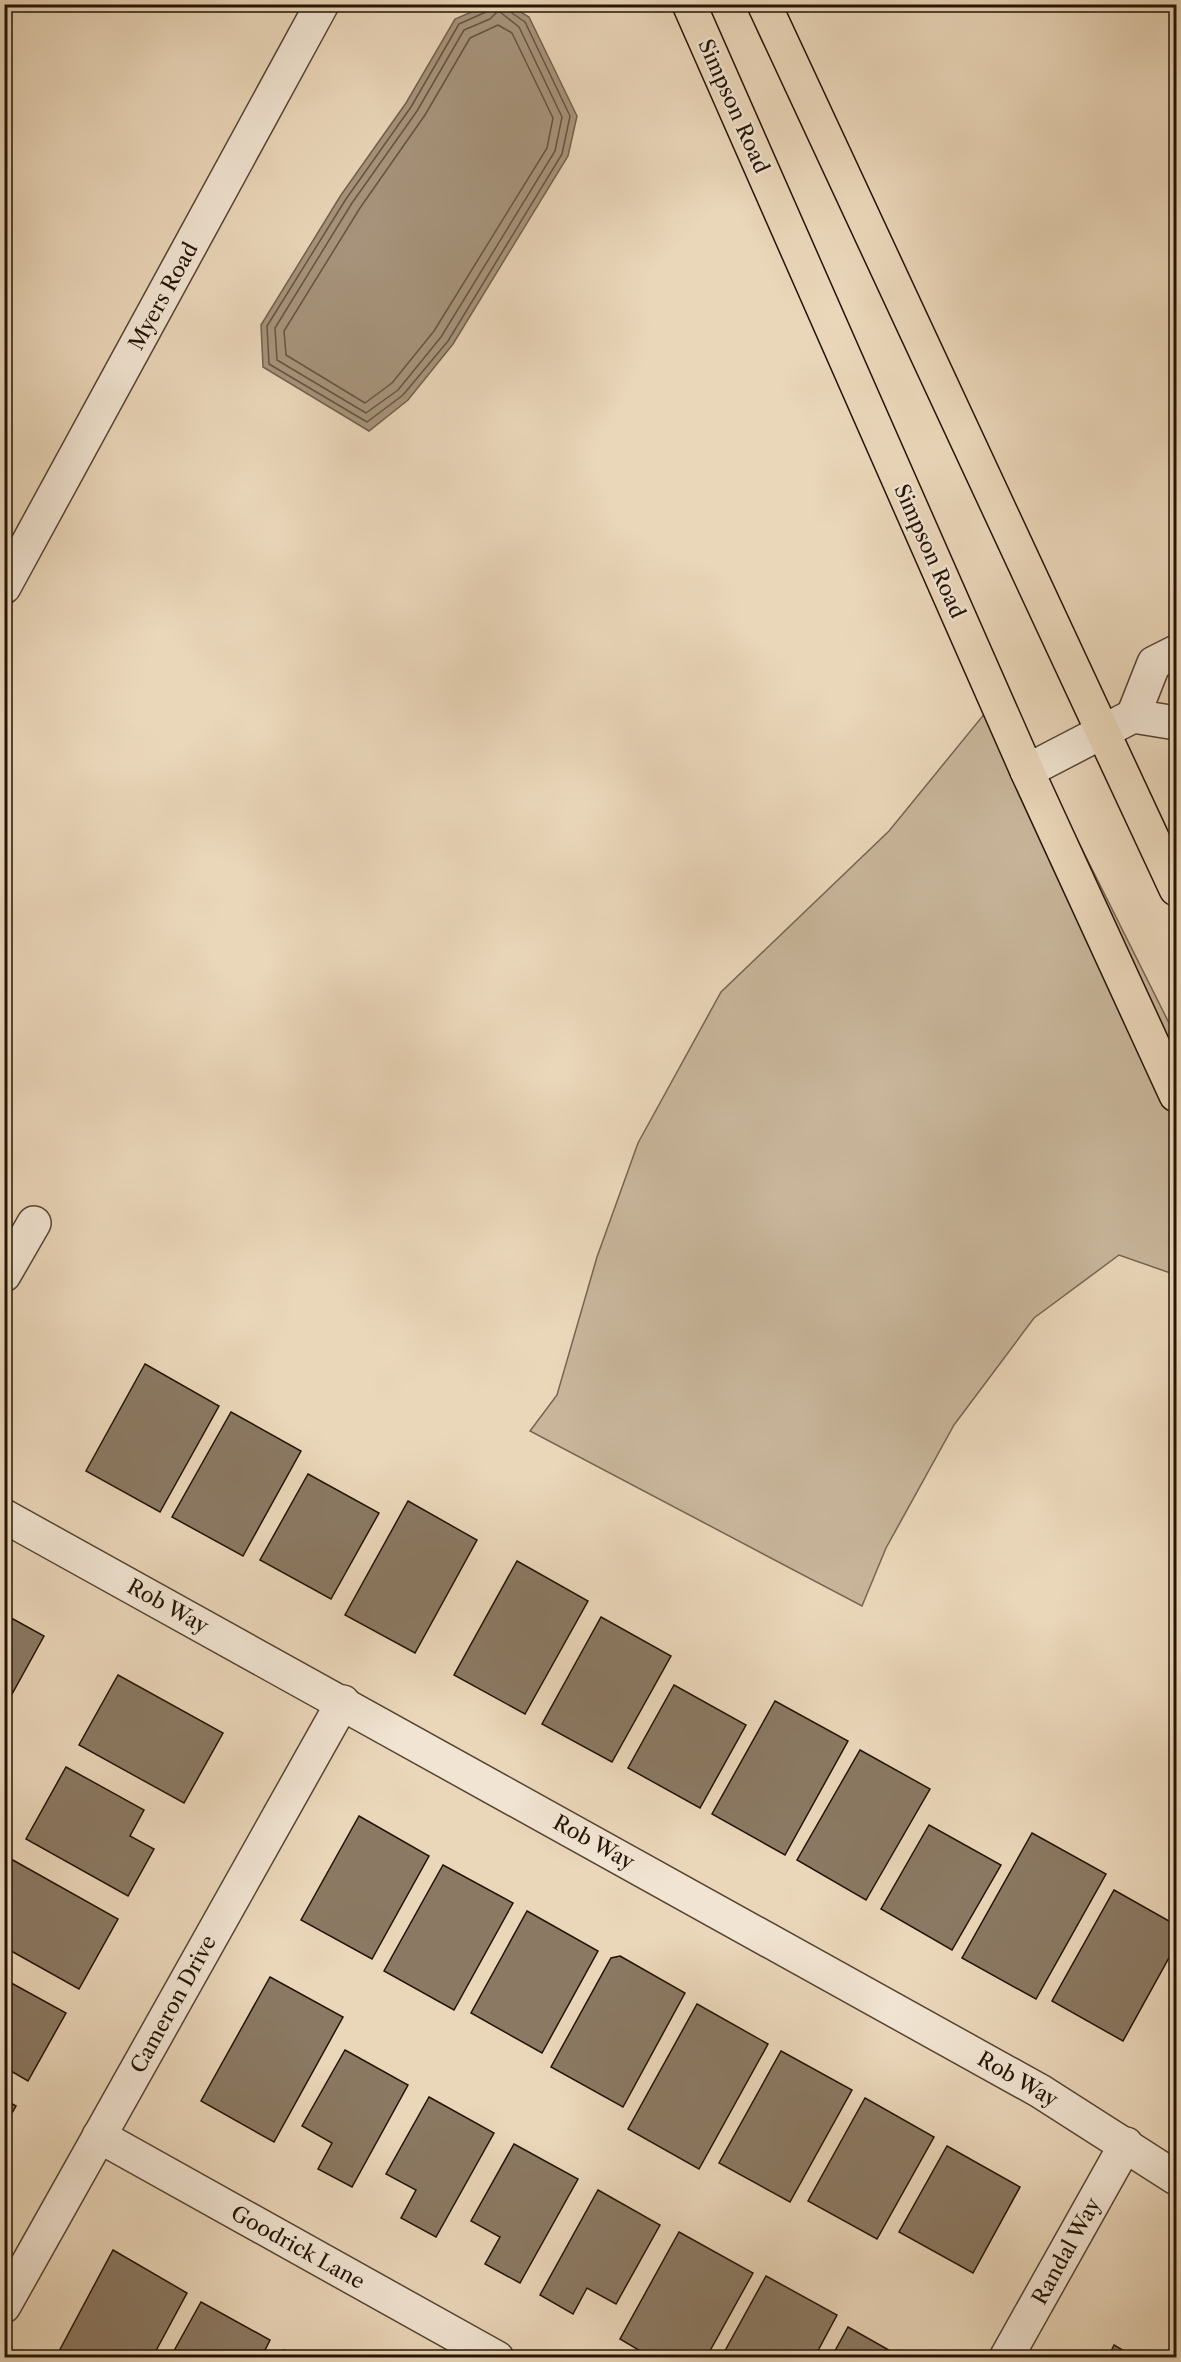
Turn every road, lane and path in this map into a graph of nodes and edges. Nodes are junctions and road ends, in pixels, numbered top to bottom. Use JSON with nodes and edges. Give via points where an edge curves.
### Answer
{"nodes":[{"id":1,"x":322,"y":4,"type":"edge"},
{"id":2,"x":689,"y":4,"type":"edge"},
{"id":3,"x":764,"y":4,"type":"edge"},
{"id":4,"x":4,"y":587,"type":"edge"},
{"id":5,"x":1176,"y":652,"type":"edge"},
{"id":6,"x":1133,"y":716,"type":"junction"},
{"id":7,"x":1176,"y":723,"type":"edge"},
{"id":8,"x":1102,"y":733,"type":"junction"},
{"id":9,"x":1027,"y":771,"type":"junction"},
{"id":10,"x":1176,"y":889,"type":"edge"},
{"id":11,"x":1176,"y":1095,"type":"edge"},
{"id":12,"x":34,"y":1223,"type":"dead end"},
{"id":13,"x":4,"y":1275,"type":"edge"},
{"id":14,"x":4,"y":1516,"type":"edge"},
{"id":15,"x":343,"y":1702,"type":"junction"},
{"id":16,"x":99,"y":2136,"type":"junction"},
{"id":17,"x":1126,"y":2144,"type":"junction"},
{"id":18,"x":1176,"y":2178,"type":"edge"},
{"id":19,"x":4,"y":2306,"type":"edge"},
{"id":20,"x":497,"y":2358,"type":"edge"},
{"id":21,"x":1006,"y":2358,"type":"edge"}],
"edges":[{"from":1,"to":4,"type":"street","name":"Myers Road"},
{"from":2,"to":9,"type":"main road","name":"Simpson Road"},
{"from":3,"to":8,"type":"main road"},
{"from":5,"to":6,"type":"street","via":[[1154,663]]},
{"from":6,"to":7,"type":"street"},
{"from":6,"to":8,"type":"street"},
{"from":8,"to":9,"type":"street"},
{"from":8,"to":10,"type":"main road"},
{"from":9,"to":11,"type":"main road","name":"Simpson Road"},
{"from":12,"to":13,"type":"street"},
{"from":14,"to":15,"type":"street","name":"Rob Way"},
{"from":15,"to":16,"type":"street","name":"Cameron Drive"},
{"from":15,"to":17,"type":"street","name":"Rob Way","via":[[1040,2091]]},
{"from":16,"to":19,"type":"street","name":"Cameron Drive"},
{"from":16,"to":20,"type":"street","name":"Goodrick Lane"},
{"from":17,"to":18,"type":"street","name":"Rob Way"},
{"from":17,"to":21,"type":"street","name":"Randal Way"}]}
